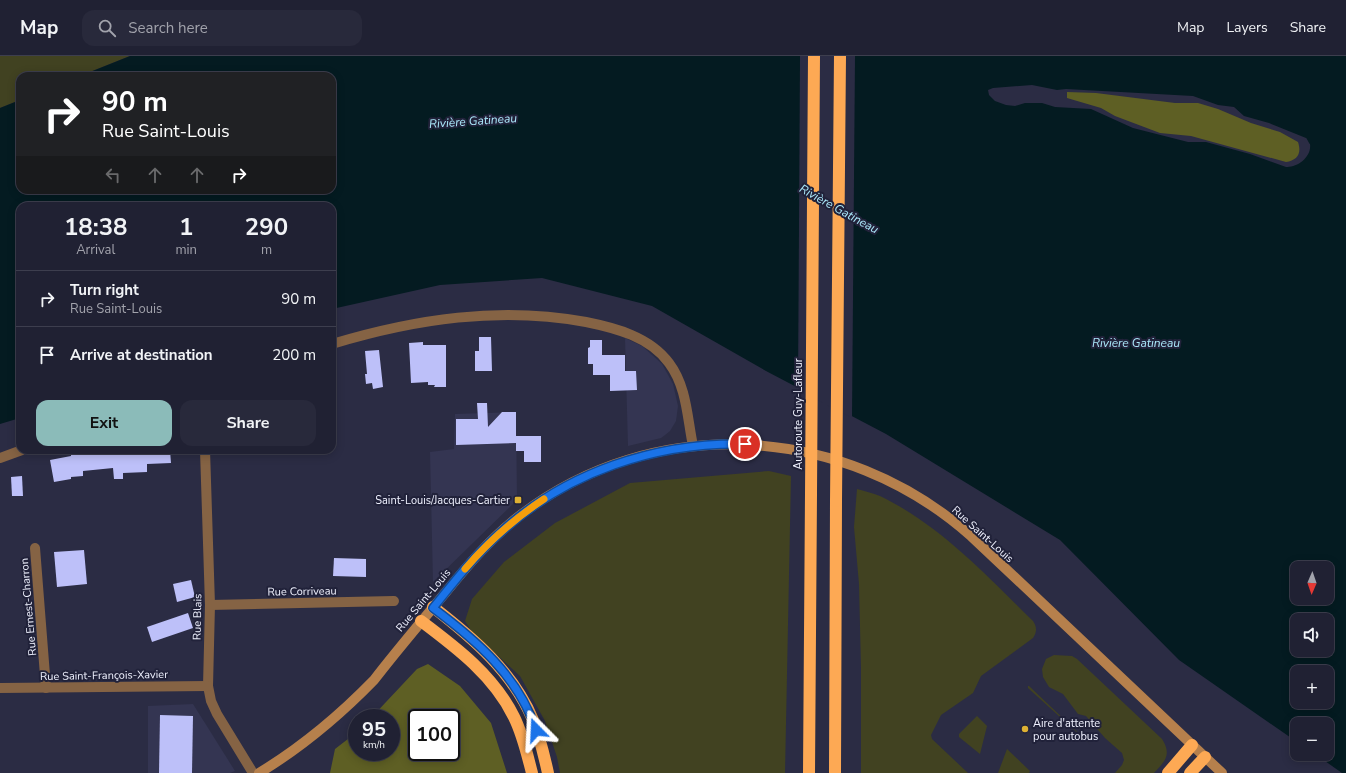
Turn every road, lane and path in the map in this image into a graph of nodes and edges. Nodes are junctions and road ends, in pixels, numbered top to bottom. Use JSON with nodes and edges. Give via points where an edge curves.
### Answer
{"nodes":[{"id":1,"x":814,"y":56,"type":"edge"},
{"id":2,"x":840,"y":56,"type":"edge"},
{"id":3,"x":336,"y":343,"type":"edge"},
{"id":4,"x":693,"y":446,"type":"junction"},
{"id":5,"x":16,"y":452,"type":"edge"},
{"id":6,"x":206,"y":454,"type":"edge"},
{"id":7,"x":0,"y":458,"type":"edge"},
{"id":8,"x":35,"y":548,"type":"dead end"},
{"id":9,"x":394,"y":601,"type":"dead end"},
{"id":10,"x":210,"y":605,"type":"junction"},
{"id":11,"x":433,"y":608,"type":"junction"},
{"id":12,"x":421,"y":621,"type":"junction"},
{"id":13,"x":208,"y":686,"type":"junction"},
{"id":14,"x":0,"y":688,"type":"edge"},
{"id":15,"x":46,"y":688,"type":"junction"},
{"id":16,"x":1192,"y":745,"type":"junction"},
{"id":17,"x":1205,"y":757,"type":"junction"},
{"id":18,"x":253,"y":773,"type":"edge"},
{"id":19,"x":260,"y":773,"type":"edge"},
{"id":20,"x":532,"y":773,"type":"edge"},
{"id":21,"x":548,"y":773,"type":"edge"},
{"id":22,"x":809,"y":773,"type":"edge"},
{"id":23,"x":836,"y":773,"type":"edge"},
{"id":24,"x":1168,"y":773,"type":"edge"},
{"id":25,"x":1190,"y":773,"type":"edge"},
{"id":26,"x":1222,"y":773,"type":"edge"}],
"edges":[{"from":1,"to":22,"type":"highway","name":"Autoroute Guy-Lafleur","bridge":true},
{"from":2,"to":23,"type":"highway","bridge":true},
{"from":3,"to":4,"type":"street","via":[[414,323],[473,316],[523,315],[569,319],[606,326],[630,334],[652,346],[669,363],[683,388]]},
{"from":4,"to":11,"type":"main road","name":"Rue Saint-Louis","via":[[660,451],[621,462],[583,478],[546,498],[492,540]]},
{"from":4,"to":16,"type":"main road","name":"Rue Saint-Louis","via":[[745,444],[794,449],[863,470],[899,486],[966,532]]},
{"from":5,"to":7,"type":"street"},
{"from":6,"to":10,"type":"street","name":"Rue Blais"},
{"from":8,"to":15,"type":"street","name":"Rue Ernest-Charron"},
{"from":9,"to":10,"type":"street","name":"Rue Corriveau"},
{"from":10,"to":13,"type":"street","name":"Rue Blais"},
{"from":11,"to":12,"type":"main road","name":"Rue Saint-Louis"},
{"from":11,"to":21,"type":"highway","via":[[484,650],[512,682],[533,720]]},
{"from":12,"to":19,"type":"main road","name":"Rue Saint-Louis","via":[[374,680],[346,708],[294,751]]},
{"from":12,"to":20,"type":"highway","via":[[465,656],[497,690],[509,707],[521,733]]},
{"from":13,"to":15,"type":"street","name":"Rue Saint-François-Xavier"},
{"from":13,"to":18,"type":"street","name":"Rue Blais","via":[[217,714]]},
{"from":14,"to":15,"type":"street","name":"Rue Saint-François-Xavier"},
{"from":16,"to":17,"type":"main road","name":"Rue Saint-Louis"},
{"from":16,"to":24,"type":"highway"},
{"from":17,"to":25,"type":"highway"},
{"from":17,"to":26,"type":"main road","name":"Rue Saint-Louis"}]}
